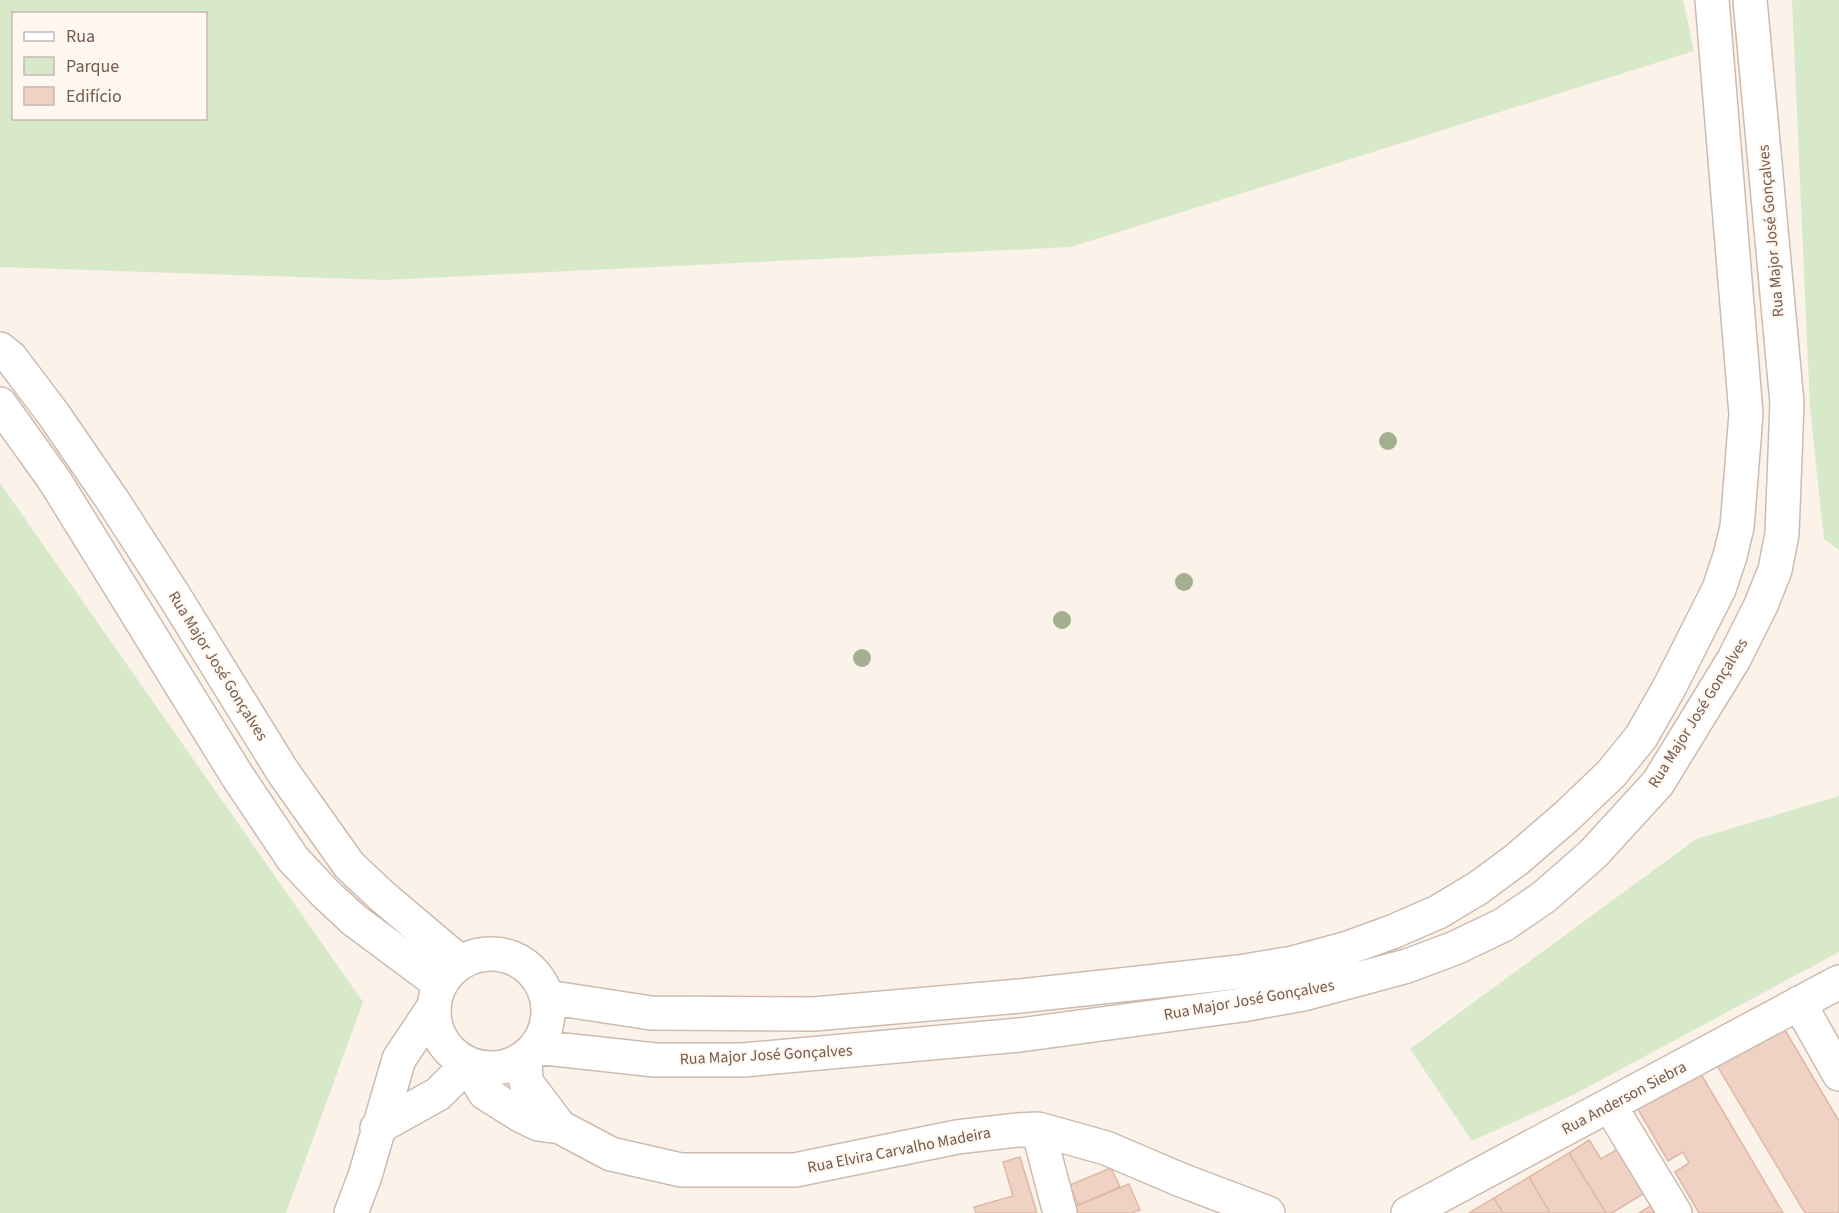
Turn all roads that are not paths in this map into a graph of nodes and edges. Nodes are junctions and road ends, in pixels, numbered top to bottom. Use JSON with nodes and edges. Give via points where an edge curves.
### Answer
{"nodes":[{"id":1,"x":1712,"y":0,"type":"edge"},
{"id":2,"x":1750,"y":0,"type":"edge"},
{"id":3,"x":0,"y":348,"type":"edge"},
{"id":4,"x":0,"y":404,"type":"edge"},
{"id":5,"x":1839,"y":982,"type":"edge"},
{"id":6,"x":444,"y":985,"type":"junction"},
{"id":7,"x":546,"y":997,"type":"junction"},
{"id":8,"x":1799,"y":1003,"type":"junction"},
{"id":9,"x":530,"y":1052,"type":"junction"},
{"id":10,"x":472,"y":1065,"type":"junction"},
{"id":11,"x":1839,"y":1074,"type":"edge"},
{"id":12,"x":1610,"y":1106,"type":"junction"},
{"id":13,"x":560,"y":1127,"type":"junction"},
{"id":14,"x":377,"y":1128,"type":"junction"},
{"id":15,"x":1038,"y":1130,"type":"junction"},
{"id":16,"x":351,"y":1213,"type":"edge"},
{"id":17,"x":1060,"y":1213,"type":"edge"},
{"id":18,"x":1268,"y":1213,"type":"edge"},
{"id":19,"x":1408,"y":1213,"type":"edge"},
{"id":20,"x":1675,"y":1213,"type":"edge"}],
"edges":[{"from":1,"to":7,"type":"street","name":"Rua Major José Gonçalves","via":[[1746,414],[1737,527],[1719,589],[1641,736],[1611,774],[1516,860],[1448,906],[1392,932],[1303,960],[1239,972],[814,1014],[651,1013]]},
{"from":2,"to":9,"type":"street","name":"Rua Major José Gonçalves","via":[[1787,403],[1782,534],[1775,570],[1734,658],[1658,783],[1593,854],[1544,897],[1503,925],[1407,966],[1303,994],[1242,1005],[1020,1035],[743,1060],[655,1060]]},
{"from":3,"to":6,"type":"street","name":"Rua Major José Gonçalves","via":[[54,415],[113,501],[283,772],[349,865],[383,897]]},
{"from":4,"to":6,"type":"street","via":[[55,481],[293,859],[354,921]]},
{"from":5,"to":8,"type":"street","name":"Rua Anderson Siebra"},
{"from":6,"to":7,"type":"street","via":[[477,955],[495,954],[528,967],[540,980]]},
{"from":6,"to":10,"type":"street","via":[[436,1031],[448,1051]]},
{"from":6,"to":14,"type":"street","via":[[399,1059]]},
{"from":7,"to":9,"type":"street","via":[[548,1015],[544,1032]]},
{"from":8,"to":11,"type":"street"},
{"from":8,"to":12,"type":"street","name":"Rua Anderson Siebra"},
{"from":9,"to":10,"type":"street","name":"Rua Major José Gonçalves","via":[[510,1065]]},
{"from":9,"to":13,"type":"street","name":"Rua Elvira Carvalho Madeira","via":[[526,1082]]},
{"from":10,"to":13,"type":"street","name":"Rua Elvira Carvalho Madeira","via":[[480,1085],[493,1099],[538,1124]]},
{"from":10,"to":14,"type":"street","via":[[438,1094]]},
{"from":12,"to":19,"type":"street","name":"Rua Anderson Siebra"},
{"from":12,"to":20,"type":"street"},
{"from":13,"to":15,"type":"street","name":"Rua Elvira Carvalho Madeira","via":[[611,1154],[681,1170],[795,1170],[957,1137]]},
{"from":14,"to":16,"type":"street"},
{"from":15,"to":17,"type":"street"},
{"from":15,"to":18,"type":"street","name":"Rua Elvira Carvalho Madeira","via":[[1106,1148]]}]}
